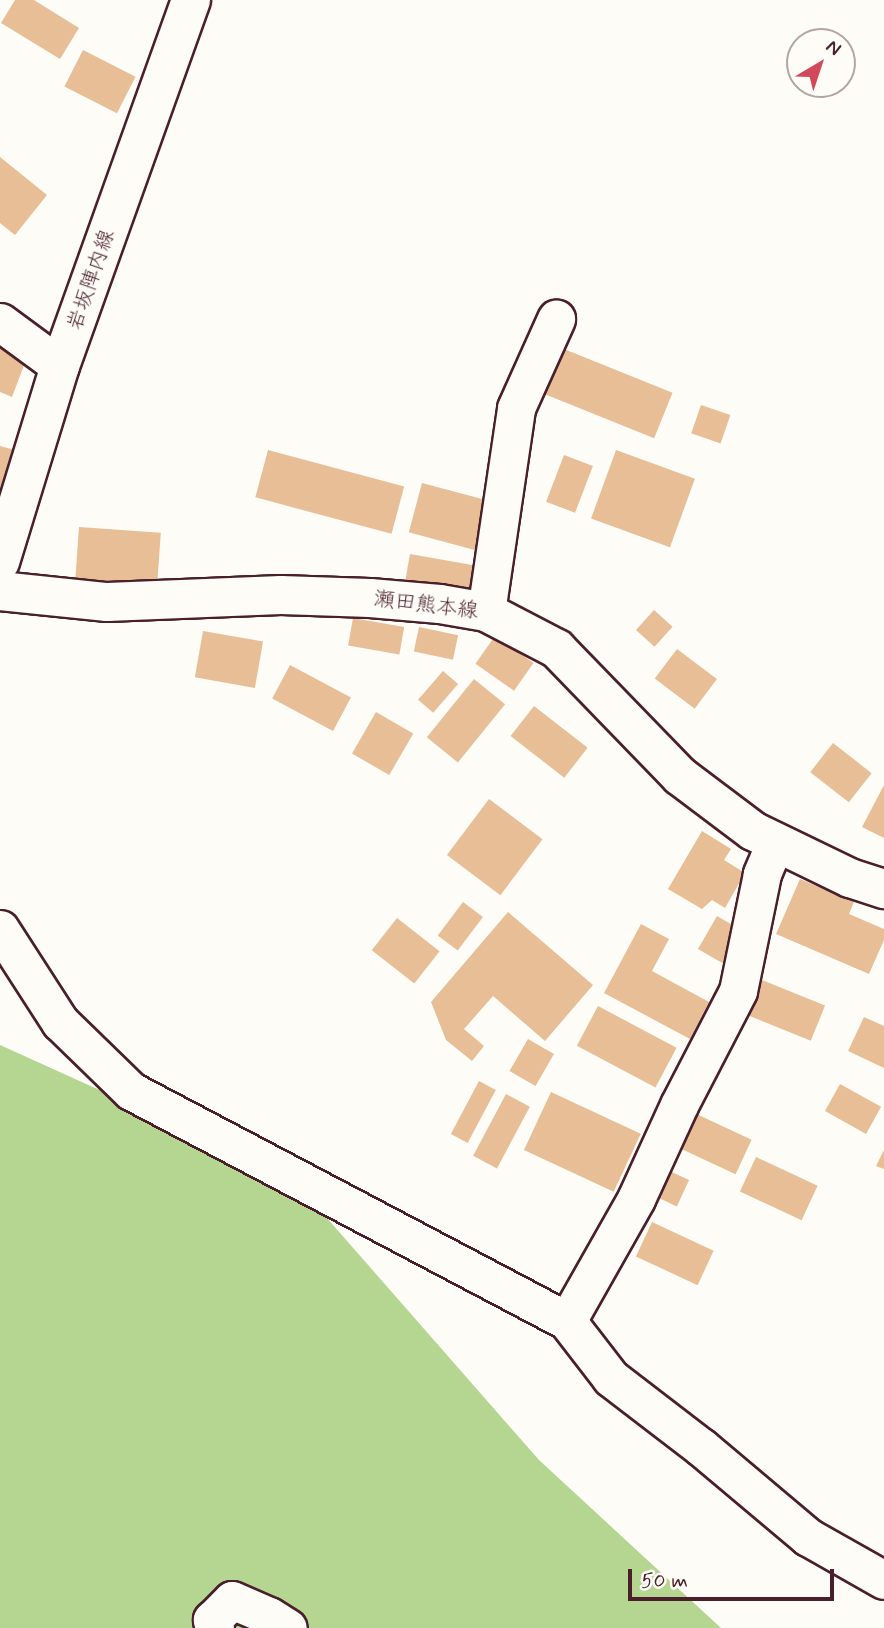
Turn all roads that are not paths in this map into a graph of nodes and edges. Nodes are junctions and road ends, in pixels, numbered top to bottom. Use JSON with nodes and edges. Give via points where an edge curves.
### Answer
{"nodes":[{"id":1,"x":191,"y":0,"type":"edge"},
{"id":2,"x":556,"y":319,"type":"dead end"},
{"id":3,"x":0,"y":322,"type":"edge"},
{"id":4,"x":60,"y":366,"type":"junction"},
{"id":5,"x":0,"y":562,"type":"edge"},
{"id":6,"x":0,"y":591,"type":"edge"},
{"id":7,"x":486,"y":612,"type":"junction"},
{"id":8,"x":775,"y":843,"type":"junction"},
{"id":9,"x":884,"y":888,"type":"edge"},
{"id":10,"x":0,"y":929,"type":"edge"},
{"id":11,"x":567,"y":1321,"type":"junction"},
{"id":12,"x":884,"y":1580,"type":"edge"},
{"id":13,"x":215,"y":1628,"type":"edge"},
{"id":14,"x":288,"y":1628,"type":"edge"}],
"edges":[{"from":1,"to":4,"type":"main road","name":"岩坂陣内線"},
{"from":2,"to":7,"type":"street","via":[[516,408]]},
{"from":3,"to":4,"type":"street"},
{"from":4,"to":5,"type":"main road","name":"岩坂陣内線"},
{"from":6,"to":7,"type":"main road","name":"瀬田熊本線","via":[[107,602],[281,595],[370,598]]},
{"from":7,"to":8,"type":"main road","name":"瀬田熊本線","via":[[558,649],[680,776]]},
{"from":8,"to":9,"type":"main road","name":"瀬田熊本線","via":[[850,878]]},
{"from":8,"to":11,"type":"street","via":[[762,874],[738,991],[636,1199]]},
{"from":10,"to":11,"type":"street","via":[[60,1022],[131,1091]]},
{"from":11,"to":12,"type":"street","via":[[611,1378],[808,1537]]},
{"from":13,"to":14,"type":"street","via":[[212,1620],[232,1600]]}]}
